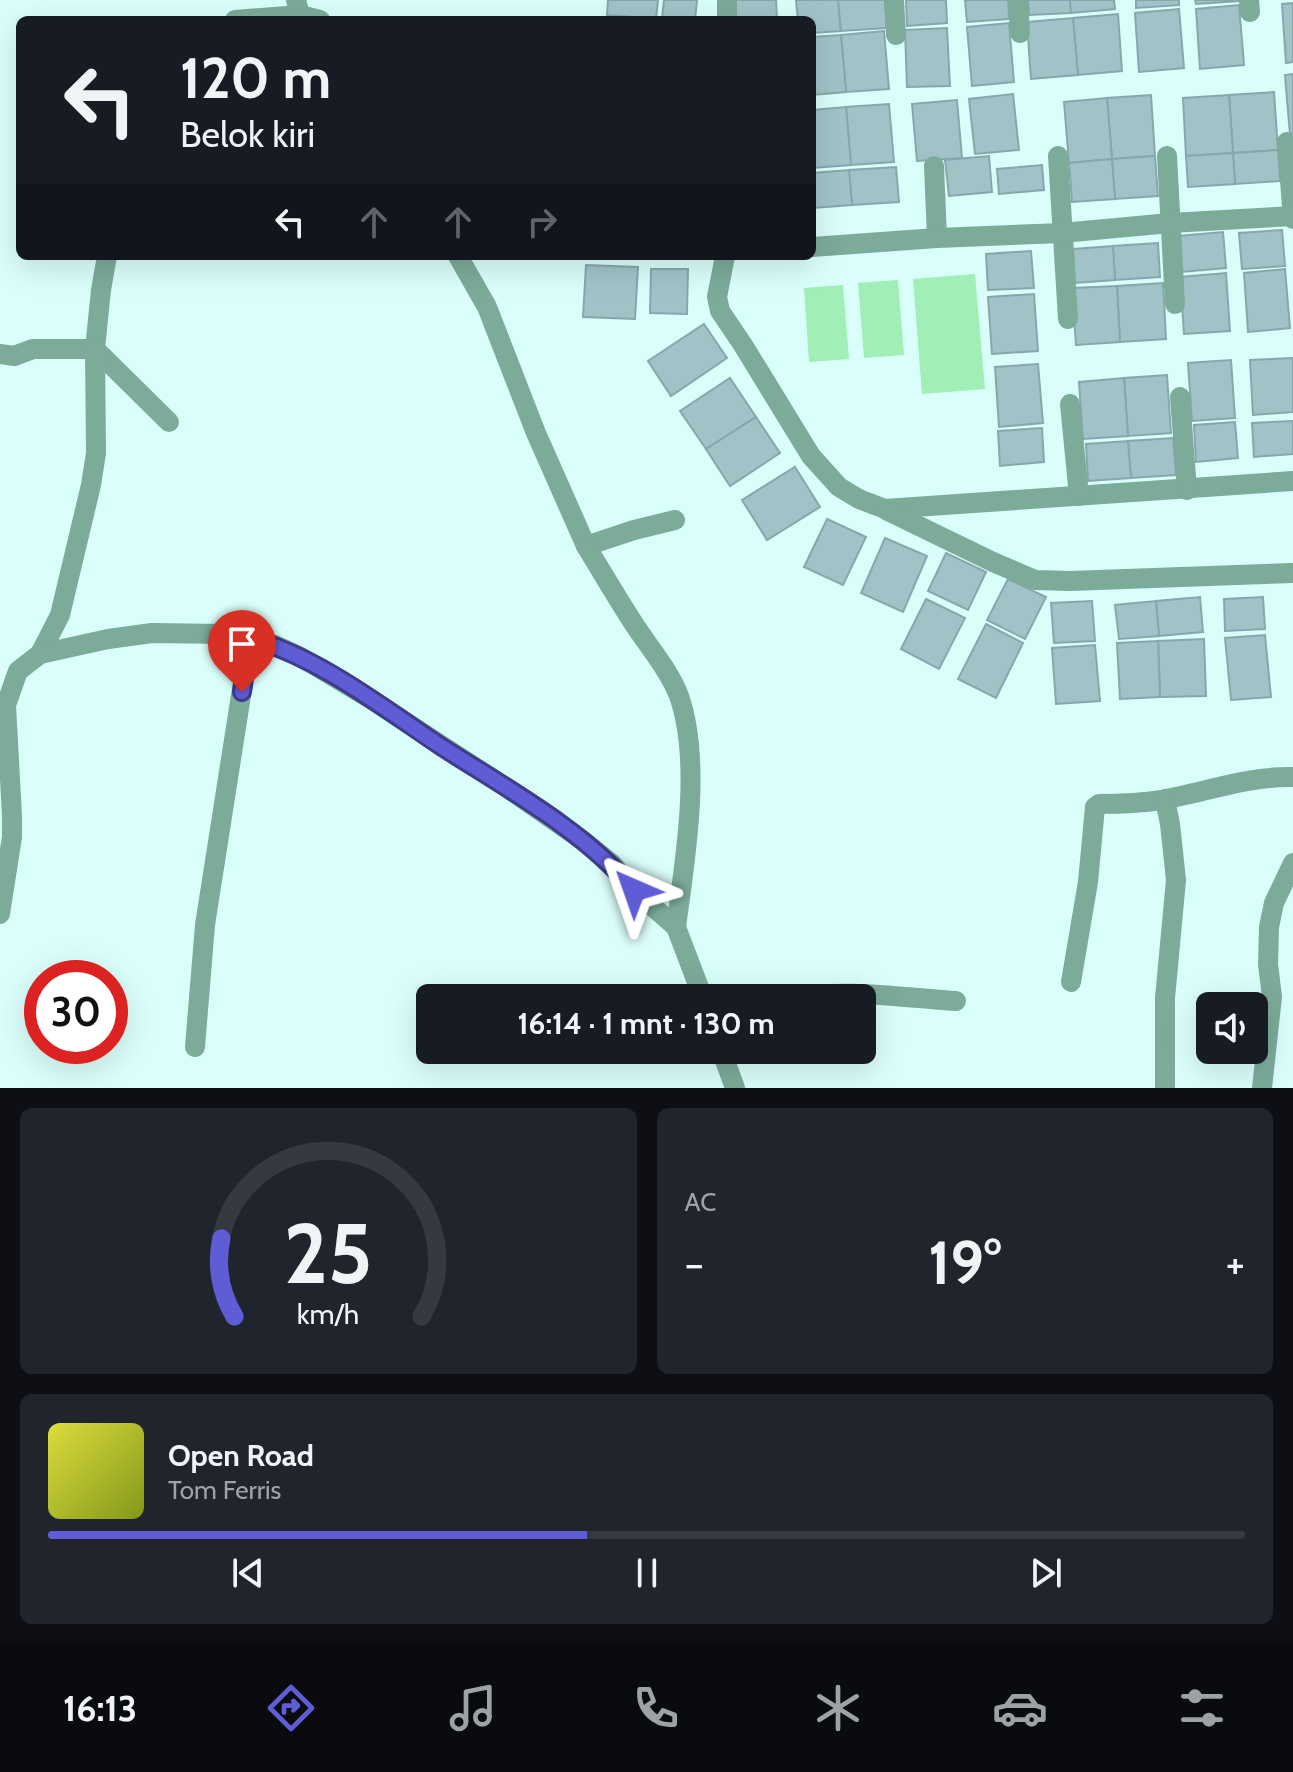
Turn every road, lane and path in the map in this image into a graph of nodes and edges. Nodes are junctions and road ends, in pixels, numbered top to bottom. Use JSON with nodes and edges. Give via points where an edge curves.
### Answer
{"nodes":[{"id":1,"x":894,"y":0,"type":"edge"},
{"id":2,"x":1018,"y":0,"type":"edge"},
{"id":3,"x":298,"y":7,"type":"edge"},
{"id":4,"x":254,"y":16,"type":"edge"},
{"id":5,"x":1020,"y":33,"type":"dead end"},
{"id":6,"x":896,"y":35,"type":"dead end"},
{"id":7,"x":1287,"y":142,"type":"dead end"},
{"id":8,"x":1058,"y":156,"type":"dead end"},
{"id":9,"x":1167,"y":156,"type":"dead end"},
{"id":10,"x":934,"y":166,"type":"dead end"},
{"id":11,"x":1293,"y":217,"type":"edge"},
{"id":12,"x":1170,"y":223,"type":"junction"},
{"id":13,"x":1062,"y":233,"type":"junction"},
{"id":14,"x":937,"y":238,"type":"junction"},
{"id":15,"x":816,"y":247,"type":"edge"},
{"id":16,"x":106,"y":260,"type":"edge"},
{"id":17,"x":461,"y":260,"type":"edge"},
{"id":18,"x":724,"y":260,"type":"edge"},
{"id":19,"x":1175,"y":304,"type":"dead end"},
{"id":20,"x":1068,"y":319,"type":"dead end"},
{"id":21,"x":95,"y":349,"type":"junction"},
{"id":22,"x":0,"y":354,"type":"edge"},
{"id":23,"x":1180,"y":397,"type":"dead end"},
{"id":24,"x":1070,"y":404,"type":"dead end"},
{"id":25,"x":169,"y":422,"type":"dead end"},
{"id":26,"x":1293,"y":481,"type":"edge"},
{"id":27,"x":1187,"y":490,"type":"junction"},
{"id":28,"x":1293,"y":490,"type":"edge"},
{"id":29,"x":1079,"y":496,"type":"junction"},
{"id":30,"x":885,"y":509,"type":"junction"},
{"id":31,"x":675,"y":520,"type":"dead end"},
{"id":32,"x":586,"y":546,"type":"junction"},
{"id":33,"x":1293,"y":573,"type":"edge"},
{"id":34,"x":250,"y":638,"type":"junction"},
{"id":35,"x":40,"y":654,"type":"junction"},
{"id":36,"x":9,"y":672,"type":"edge"},
{"id":37,"x":1293,"y":777,"type":"edge"},
{"id":38,"x":1165,"y":799,"type":"junction"},
{"id":39,"x":1293,"y":863,"type":"edge"},
{"id":40,"x":1283,"y":904,"type":"edge"},
{"id":41,"x":0,"y":914,"type":"edge"},
{"id":42,"x":676,"y":927,"type":"junction"},
{"id":43,"x":1071,"y":982,"type":"dead end"},
{"id":44,"x":698,"y":984,"type":"edge"},
{"id":45,"x":876,"y":996,"type":"edge"},
{"id":46,"x":956,"y":1001,"type":"dead end"},
{"id":47,"x":195,"y":1047,"type":"dead end"},
{"id":48,"x":726,"y":1064,"type":"edge"},
{"id":49,"x":735,"y":1088,"type":"edge"},
{"id":50,"x":1165,"y":1088,"type":"edge"},
{"id":51,"x":1262,"y":1088,"type":"edge"}],
"edges":[{"from":1,"to":6,"type":"street"},
{"from":2,"to":5,"type":"street"},
{"from":3,"to":4,"type":"street"},
{"from":7,"to":11,"type":"street"},
{"from":8,"to":13,"type":"street"},
{"from":9,"to":12,"type":"street"},
{"from":10,"to":14,"type":"street"},
{"from":11,"to":12,"type":"street"},
{"from":12,"to":13,"type":"street"},
{"from":12,"to":19,"type":"street"},
{"from":13,"to":14,"type":"street"},
{"from":13,"to":20,"type":"street"},
{"from":14,"to":15,"type":"street"},
{"from":16,"to":21,"type":"street"},
{"from":17,"to":32,"type":"street","via":[[487,307]]},
{"from":18,"to":30,"type":"street","via":[[717,297],[720,311],[811,456],[839,487]]},
{"from":21,"to":22,"type":"street"},
{"from":21,"to":25,"type":"street"},
{"from":21,"to":35,"type":"street","via":[[96,453],[91,485],[60,615]]},
{"from":23,"to":27,"type":"street"},
{"from":24,"to":29,"type":"street"},
{"from":26,"to":27,"type":"street"},
{"from":26,"to":28,"type":"street"},
{"from":27,"to":29,"type":"street"},
{"from":29,"to":30,"type":"street"},
{"from":30,"to":33,"type":"street","via":[[1035,580]]},
{"from":31,"to":32,"type":"street"},
{"from":32,"to":42,"type":"street","via":[[671,679],[684,714],[689,744],[688,841]]},
{"from":34,"to":35,"type":"street","via":[[152,633]]},
{"from":34,"to":42,"type":"street","via":[[299,656],[513,792],[612,864]]},
{"from":34,"to":47,"type":"street","via":[[205,925]]},
{"from":35,"to":36,"type":"street"},
{"from":36,"to":41,"type":"street","via":[[12,837]]},
{"from":37,"to":38,"type":"street","via":[[1220,785]]},
{"from":38,"to":43,"type":"street","via":[[1095,807]]},
{"from":38,"to":50,"type":"street","via":[[1176,880],[1165,998]]},
{"from":39,"to":40,"type":"street"},
{"from":40,"to":51,"type":"street","via":[[1269,927],[1272,997]]},
{"from":42,"to":44,"type":"street"},
{"from":45,"to":46,"type":"street"},
{"from":48,"to":49,"type":"street"}]}
